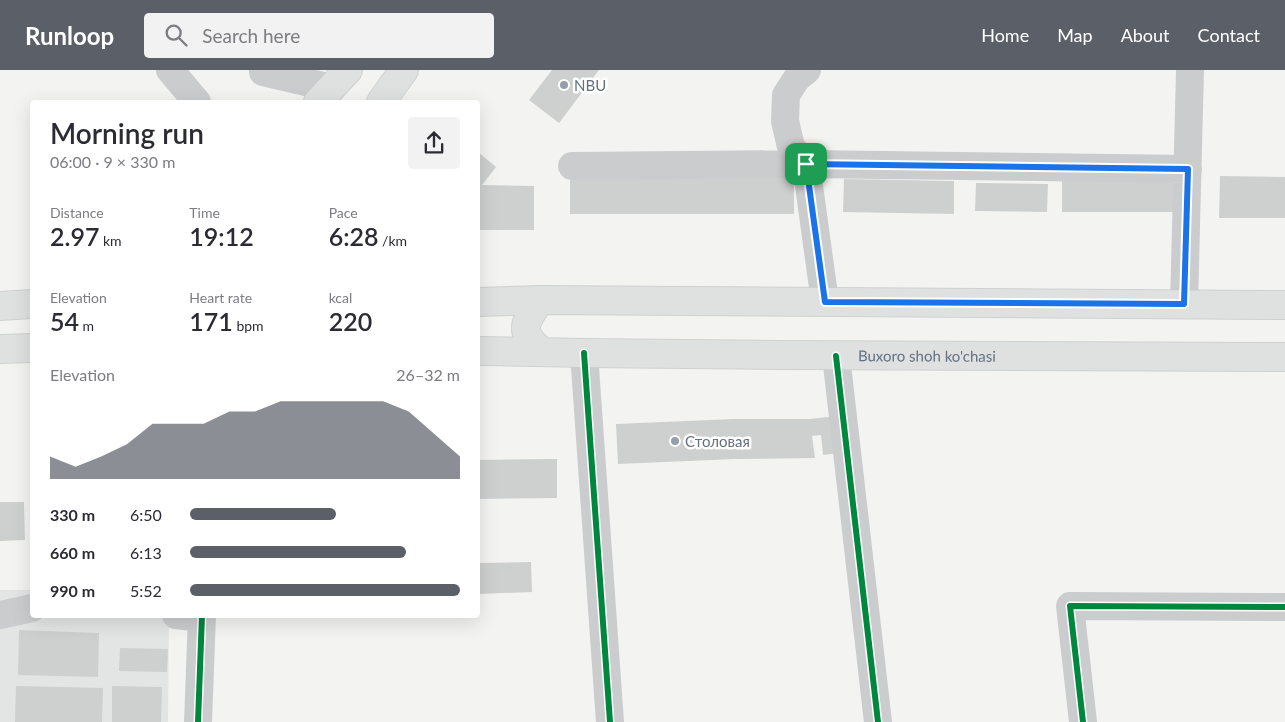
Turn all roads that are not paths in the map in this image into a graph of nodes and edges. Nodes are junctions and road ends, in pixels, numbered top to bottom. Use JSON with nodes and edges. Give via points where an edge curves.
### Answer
{"nodes":[{"id":1,"x":170,"y":70,"type":"edge"},
{"id":2,"x":263,"y":70,"type":"edge"},
{"id":3,"x":404,"y":70,"type":"edge"},
{"id":4,"x":807,"y":70,"type":"edge"},
{"id":5,"x":1190,"y":70,"type":"edge"},
{"id":6,"x":338,"y":81,"type":"edge"},
{"id":7,"x":195,"y":100,"type":"edge"},
{"id":8,"x":382,"y":100,"type":"edge"},
{"id":9,"x":806,"y":164,"type":"junction"},
{"id":10,"x":572,"y":166,"type":"dead end"},
{"id":11,"x":1188,"y":169,"type":"junction"},
{"id":12,"x":540,"y":300,"type":"junction"},
{"id":13,"x":480,"y":302,"type":"edge"},
{"id":14,"x":825,"y":302,"type":"junction"},
{"id":15,"x":30,"y":304,"type":"edge"},
{"id":16,"x":1184,"y":304,"type":"junction"},
{"id":17,"x":1285,"y":305,"type":"edge"},
{"id":18,"x":0,"y":306,"type":"edge"},
{"id":19,"x":30,"y":348,"type":"edge"},
{"id":20,"x":0,"y":349,"type":"edge"},
{"id":21,"x":480,"y":350,"type":"edge"},
{"id":22,"x":542,"y":352,"type":"junction"},
{"id":23,"x":584,"y":354,"type":"junction"},
{"id":24,"x":836,"y":356,"type":"junction"},
{"id":25,"x":1285,"y":357,"type":"edge"},
{"id":26,"x":1285,"y":607,"type":"edge"},
{"id":27,"x":30,"y":608,"type":"edge"},
{"id":28,"x":0,"y":615,"type":"edge"},
{"id":29,"x":202,"y":618,"type":"edge"},
{"id":30,"x":198,"y":722,"type":"edge"},
{"id":31,"x":610,"y":722,"type":"edge"},
{"id":32,"x":878,"y":722,"type":"edge"},
{"id":33,"x":1083,"y":722,"type":"edge"}],
"edges":[{"from":1,"to":7,"type":"street"},
{"from":2,"to":6,"type":"street"},
{"from":3,"to":8,"type":"main road"},
{"from":4,"to":9,"type":"street","via":[[796,78],[786,95],[785,121],[791,147]]},
{"from":5,"to":11,"type":"street"},
{"from":9,"to":10,"type":"street"},
{"from":9,"to":11,"type":"street"},
{"from":9,"to":14,"type":"street"},
{"from":11,"to":16,"type":"street"},
{"from":12,"to":13,"type":"main road"},
{"from":12,"to":14,"type":"main road"},
{"from":12,"to":22,"type":"main road","via":[[525,326],[529,339]]},
{"from":14,"to":16,"type":"main road"},
{"from":15,"to":18,"type":"main road"},
{"from":16,"to":17,"type":"main road"},
{"from":19,"to":20,"type":"main road"},
{"from":21,"to":22,"type":"main road","name":"Buxoro shoh ko'chasi"},
{"from":22,"to":23,"type":"main road","name":"Buxoro shoh ko'chasi"},
{"from":23,"to":24,"type":"main road","name":"Buxoro shoh ko'chasi"},
{"from":23,"to":31,"type":"street"},
{"from":24,"to":25,"type":"main road","name":"Buxoro shoh ko'chasi"},
{"from":24,"to":32,"type":"street"},
{"from":26,"to":33,"type":"street","via":[[1070,606]]},
{"from":27,"to":28,"type":"street"},
{"from":29,"to":30,"type":"street"}]}
